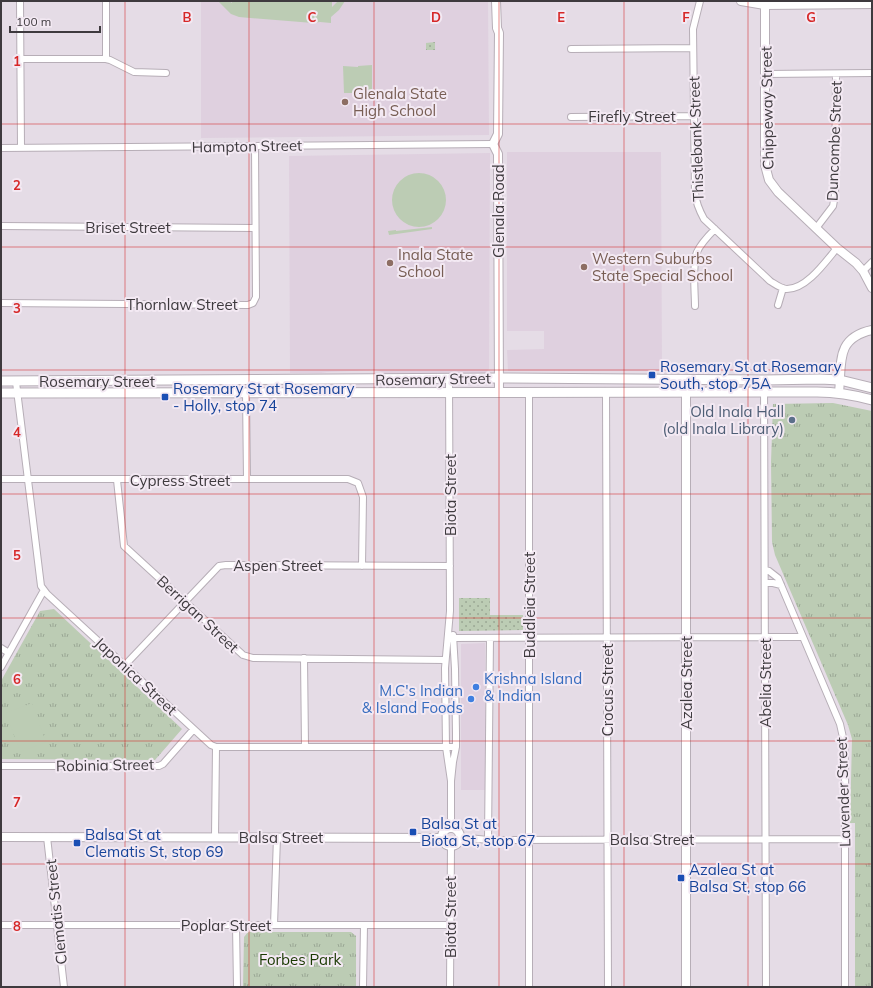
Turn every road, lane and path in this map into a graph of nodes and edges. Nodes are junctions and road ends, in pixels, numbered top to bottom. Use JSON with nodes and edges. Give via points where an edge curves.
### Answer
{"nodes":[{"id":1,"x":20,"y":1,"type":"edge"},
{"id":2,"x":106,"y":1,"type":"edge"},
{"id":3,"x":496,"y":1,"type":"edge"},
{"id":4,"x":501,"y":1,"type":"edge"},
{"id":5,"x":700,"y":1,"type":"edge"},
{"id":6,"x":741,"y":1,"type":"edge"},
{"id":7,"x":810,"y":3,"type":"edge"},
{"id":8,"x":872,"y":4,"type":"edge"},
{"id":9,"x":765,"y":5,"type":"junction"},
{"id":10,"x":499,"y":33,"type":"junction"},
{"id":11,"x":694,"y":48,"type":"junction"},
{"id":12,"x":571,"y":49,"type":"dead end"},
{"id":13,"x":20,"y":59,"type":"junction"},
{"id":14,"x":106,"y":59,"type":"junction"},
{"id":15,"x":166,"y":73,"type":"dead end"},
{"id":16,"x":872,"y":73,"type":"edge"},
{"id":17,"x":765,"y":74,"type":"junction"},
{"id":18,"x":836,"y":74,"type":"junction"},
{"id":19,"x":694,"y":116,"type":"junction"},
{"id":20,"x":571,"y":117,"type":"dead end"},
{"id":21,"x":493,"y":144,"type":"junction"},
{"id":22,"x":255,"y":146,"type":"junction"},
{"id":23,"x":1,"y":148,"type":"edge"},
{"id":24,"x":21,"y":148,"type":"junction"},
{"id":25,"x":1,"y":226,"type":"edge"},
{"id":26,"x":255,"y":228,"type":"junction"},
{"id":27,"x":817,"y":228,"type":"junction"},
{"id":28,"x":715,"y":229,"type":"junction"},
{"id":29,"x":837,"y":248,"type":"junction"},
{"id":30,"x":872,"y":262,"type":"edge"},
{"id":31,"x":863,"y":271,"type":"junction"},
{"id":32,"x":783,"y":288,"type":"junction"},
{"id":33,"x":872,"y":288,"type":"edge"},
{"id":34,"x":1,"y":303,"type":"edge"},
{"id":35,"x":778,"y":305,"type":"dead end"},
{"id":36,"x":695,"y":306,"type":"dead end"},
{"id":37,"x":872,"y":330,"type":"edge"},
{"id":38,"x":499,"y":378,"type":"junction"},
{"id":39,"x":449,"y":379,"type":"junction"},
{"id":40,"x":686,"y":380,"type":"junction"},
{"id":41,"x":764,"y":380,"type":"junction"},
{"id":42,"x":840,"y":380,"type":"junction"},
{"id":43,"x":1,"y":381,"type":"edge"},
{"id":44,"x":16,"y":382,"type":"junction"},
{"id":45,"x":872,"y":388,"type":"edge"},
{"id":46,"x":499,"y":391,"type":"junction"},
{"id":47,"x":529,"y":391,"type":"junction"},
{"id":48,"x":449,"y":392,"type":"junction"},
{"id":49,"x":606,"y":392,"type":"junction"},
{"id":50,"x":764,"y":392,"type":"junction"},
{"id":51,"x":1,"y":393,"type":"edge"},
{"id":52,"x":18,"y":393,"type":"junction"},
{"id":53,"x":246,"y":393,"type":"junction"},
{"id":54,"x":686,"y":393,"type":"junction"},
{"id":55,"x":838,"y":393,"type":"junction"},
{"id":56,"x":872,"y":400,"type":"edge"},
{"id":57,"x":28,"y":479,"type":"junction"},
{"id":58,"x":247,"y":479,"type":"junction"},
{"id":59,"x":1,"y":480,"type":"edge"},
{"id":60,"x":117,"y":480,"type":"junction"},
{"id":61,"x":362,"y":566,"type":"junction"},
{"id":62,"x":450,"y":566,"type":"junction"},
{"id":63,"x":764,"y":570,"type":"junction"},
{"id":64,"x":765,"y":583,"type":"junction"},
{"id":65,"x":781,"y":585,"type":"junction"},
{"id":66,"x":44,"y":590,"type":"junction"},
{"id":67,"x":186,"y":602,"type":"junction"},
{"id":68,"x":765,"y":637,"type":"junction"},
{"id":69,"x":803,"y":637,"type":"junction"},
{"id":70,"x":451,"y":638,"type":"junction"},
{"id":71,"x":490,"y":638,"type":"junction"},
{"id":72,"x":529,"y":638,"type":"junction"},
{"id":73,"x":607,"y":638,"type":"junction"},
{"id":74,"x":685,"y":638,"type":"junction"},
{"id":75,"x":1,"y":648,"type":"edge"},
{"id":76,"x":9,"y":653,"type":"junction"},
{"id":77,"x":304,"y":658,"type":"junction"},
{"id":78,"x":445,"y":660,"type":"junction"},
{"id":79,"x":125,"y":665,"type":"junction"},
{"id":80,"x":1,"y":667,"type":"edge"},
{"id":81,"x":193,"y":730,"type":"junction"},
{"id":82,"x":305,"y":746,"type":"junction"},
{"id":83,"x":216,"y":747,"type":"junction"},
{"id":84,"x":456,"y":747,"type":"junction"},
{"id":85,"x":446,"y":748,"type":"junction"},
{"id":86,"x":1,"y":766,"type":"edge"},
{"id":87,"x":451,"y":781,"type":"junction"},
{"id":88,"x":451,"y":828,"type":"junction"},
{"id":89,"x":1,"y":837,"type":"edge"},
{"id":90,"x":48,"y":837,"type":"junction"},
{"id":91,"x":215,"y":837,"type":"junction"},
{"id":92,"x":277,"y":837,"type":"junction"},
{"id":93,"x":460,"y":837,"type":"junction"},
{"id":94,"x":442,"y":838,"type":"junction"},
{"id":95,"x":686,"y":839,"type":"junction"},
{"id":96,"x":765,"y":839,"type":"junction"},
{"id":97,"x":845,"y":839,"type":"junction"},
{"id":98,"x":488,"y":840,"type":"junction"},
{"id":99,"x":530,"y":840,"type":"junction"},
{"id":100,"x":607,"y":840,"type":"junction"},
{"id":101,"x":451,"y":846,"type":"junction"},
{"id":102,"x":1,"y":925,"type":"edge"},
{"id":103,"x":57,"y":925,"type":"junction"},
{"id":104,"x":236,"y":925,"type":"junction"},
{"id":105,"x":274,"y":925,"type":"junction"},
{"id":106,"x":364,"y":925,"type":"junction"},
{"id":107,"x":450,"y":925,"type":"junction"},
{"id":108,"x":64,"y":987,"type":"edge"},
{"id":109,"x":237,"y":987,"type":"edge"},
{"id":110,"x":363,"y":987,"type":"edge"},
{"id":111,"x":450,"y":987,"type":"edge"},
{"id":112,"x":529,"y":987,"type":"edge"},
{"id":113,"x":608,"y":987,"type":"edge"},
{"id":114,"x":686,"y":987,"type":"edge"},
{"id":115,"x":766,"y":987,"type":"edge"},
{"id":116,"x":845,"y":987,"type":"edge"}],
"edges":[{"from":1,"to":13,"type":"street"},
{"from":2,"to":14,"type":"street"},
{"from":3,"to":10,"type":"street","name":"Glenala Road","via":[[496,28]]},
{"from":4,"to":10,"type":"street","name":"Glenala Road","via":[[502,28]]},
{"from":5,"to":11,"type":"street","name":"Thistlebank Street","via":[[693,29]]},
{"from":6,"to":9,"type":"street"},
{"from":7,"to":8,"type":"street"},
{"from":7,"to":9,"type":"street"},
{"from":9,"to":17,"type":"street","name":"Chippeway Street"},
{"from":10,"to":21,"type":"street","name":"Glenala Road","via":[[498,134]]},
{"from":11,"to":12,"type":"street"},
{"from":11,"to":19,"type":"street","name":"Thistlebank Street"},
{"from":13,"to":14,"type":"street"},
{"from":13,"to":24,"type":"street"},
{"from":14,"to":15,"type":"street","via":[[134,72]]},
{"from":16,"to":18,"type":"street"},
{"from":17,"to":18,"type":"street"},
{"from":17,"to":27,"type":"street","name":"Chippeway Street","via":[[765,165],[769,180],[778,192]]},
{"from":18,"to":27,"type":"street","name":"Duncombe Street","via":[[835,195],[833,206]]},
{"from":19,"to":20,"type":"street","name":"Firefly Street"},
{"from":19,"to":28,"type":"street","name":"Thistlebank Street","via":[[696,202],[704,219]]},
{"from":21,"to":22,"type":"street","name":"Hampton Street"},
{"from":21,"to":38,"type":"street","name":"Glenala Road","via":[[498,154]]},
{"from":22,"to":24,"type":"street","name":"Hampton Street"},
{"from":22,"to":26,"type":"street","name":"Thornlaw Street"},
{"from":23,"to":24,"type":"street","name":"Hampton Street"},
{"from":25,"to":26,"type":"street","name":"Briset Street"},
{"from":26,"to":34,"type":"street","name":"Thornlaw Street","via":[[256,297],[253,303],[248,305]]},
{"from":27,"to":29,"type":"street","name":"Chippeway Street"},
{"from":28,"to":32,"type":"street","name":"Thistlebank Street","via":[[770,281]]},
{"from":28,"to":36,"type":"street","via":[[696,253]]},
{"from":29,"to":31,"type":"street","name":"Chippeway Street"},
{"from":29,"to":32,"type":"street","via":[[805,283],[797,287]]},
{"from":30,"to":31,"type":"street"},
{"from":31,"to":33,"type":"street","name":"Chippeway Street"},
{"from":32,"to":35,"type":"street"},
{"from":37,"to":42,"type":"street","via":[[863,332],[846,343]]},
{"from":38,"to":39,"type":"main road","name":"Rosemary Street"},
{"from":38,"to":40,"type":"main road","name":"Rosemary Street"},
{"from":38,"to":46,"type":"street","name":"Glenala Road"},
{"from":39,"to":44,"type":"main road","name":"Rosemary Street"},
{"from":39,"to":48,"type":"street","name":"Biota Street"},
{"from":40,"to":41,"type":"main road","name":"Rosemary Street"},
{"from":40,"to":54,"type":"street","name":"Azalea Street"},
{"from":41,"to":42,"type":"main road","name":"Rosemary Street"},
{"from":41,"to":50,"type":"street","name":"Abelia Street"},
{"from":42,"to":45,"type":"main road","name":"Rosemary Street"},
{"from":42,"to":55,"type":"street"},
{"from":43,"to":44,"type":"main road","name":"Rosemary Street"},
{"from":44,"to":52,"type":"street"},
{"from":46,"to":47,"type":"main road","name":"Rosemary Street"},
{"from":46,"to":48,"type":"main road","name":"Rosemary Street"},
{"from":47,"to":49,"type":"main road","name":"Rosemary Street"},
{"from":47,"to":72,"type":"street","name":"Buddleia Street"},
{"from":48,"to":53,"type":"main road","name":"Rosemary Street"},
{"from":48,"to":62,"type":"street","name":"Biota Street"},
{"from":49,"to":54,"type":"main road","name":"Rosemary Street"},
{"from":49,"to":73,"type":"street","name":"Crocus Street"},
{"from":50,"to":54,"type":"main road","name":"Rosemary Street"},
{"from":50,"to":55,"type":"main road","name":"Rosemary Street"},
{"from":50,"to":63,"type":"street","name":"Abelia Street"},
{"from":51,"to":52,"type":"main road","name":"Rosemary Street"},
{"from":52,"to":53,"type":"main road","name":"Rosemary Street"},
{"from":52,"to":57,"type":"street"},
{"from":53,"to":58,"type":"street"},
{"from":54,"to":74,"type":"street","name":"Azalea Street"},
{"from":55,"to":56,"type":"main road","name":"Rosemary Street"},
{"from":57,"to":59,"type":"street","name":"Cypress Street"},
{"from":57,"to":60,"type":"street","name":"Cypress Street"},
{"from":57,"to":66,"type":"street","via":[[39,576]]},
{"from":58,"to":60,"type":"street","name":"Cypress Street"},
{"from":58,"to":61,"type":"street","name":"Cypress Street","via":[[348,479],[358,483],[363,497]]},
{"from":60,"to":67,"type":"street","name":"Berrigan Street","via":[[124,546]]},
{"from":61,"to":62,"type":"street","name":"Aspen Street"},
{"from":61,"to":67,"type":"street","name":"Aspen Street","via":[[219,566]]},
{"from":62,"to":70,"type":"street","name":"Biota Street"},
{"from":63,"to":64,"type":"street","name":"Abelia Street"},
{"from":63,"to":65,"type":"street","name":"Lavender Street","via":[[778,578]]},
{"from":64,"to":65,"type":"street"},
{"from":64,"to":68,"type":"street","name":"Abelia Street"},
{"from":65,"to":69,"type":"street","name":"Lavender Street"},
{"from":66,"to":76,"type":"street"},
{"from":66,"to":79,"type":"street","name":"Japonica Street"},
{"from":67,"to":77,"type":"street","name":"Berrigan Street","via":[[243,655],[254,658]]},
{"from":67,"to":79,"type":"street","name":"Aspen Street"},
{"from":68,"to":69,"type":"street"},
{"from":68,"to":74,"type":"street"},
{"from":68,"to":96,"type":"street","name":"Abelia Street"},
{"from":69,"to":97,"type":"street","name":"Lavender Street","via":[[840,724],[844,742]]},
{"from":70,"to":71,"type":"street"},
{"from":70,"to":78,"type":"street","name":"Biota Street"},
{"from":70,"to":84,"type":"street","name":"Biota Street","via":[[455,669]]},
{"from":71,"to":72,"type":"street"},
{"from":71,"to":98,"type":"street"},
{"from":72,"to":73,"type":"street"},
{"from":72,"to":99,"type":"street","name":"Buddleia Street"},
{"from":73,"to":74,"type":"street"},
{"from":73,"to":100,"type":"street","name":"Crocus Street"},
{"from":74,"to":95,"type":"street","name":"Azalea Street"},
{"from":75,"to":76,"type":"street"},
{"from":76,"to":80,"type":"street"},
{"from":77,"to":78,"type":"street","name":"Berrigan Street"},
{"from":77,"to":82,"type":"street"},
{"from":78,"to":85,"type":"street","name":"Biota Street"},
{"from":79,"to":81,"type":"street","name":"Japonica Street"},
{"from":81,"to":83,"type":"street","name":"Japonica Street"},
{"from":81,"to":86,"type":"street","name":"Robinia Street","via":[[159,766]]},
{"from":82,"to":83,"type":"street"},
{"from":82,"to":85,"type":"street"},
{"from":83,"to":91,"type":"street"},
{"from":84,"to":85,"type":"street"},
{"from":84,"to":87,"type":"street","name":"Biota Street"},
{"from":85,"to":87,"type":"street","name":"Biota Street"},
{"from":87,"to":88,"type":"street","name":"Biota Street"},
{"from":88,"to":93,"type":"street","via":[[458,832]]},
{"from":88,"to":94,"type":"street","via":[[445,830]]},
{"from":89,"to":90,"type":"street","name":"Balsa Street"},
{"from":90,"to":91,"type":"street","name":"Balsa Street"},
{"from":90,"to":103,"type":"street","name":"Clematis Street"},
{"from":91,"to":92,"type":"street","name":"Balsa Street"},
{"from":92,"to":94,"type":"street","name":"Balsa Street"},
{"from":92,"to":105,"type":"street"},
{"from":93,"to":98,"type":"street","name":"Balsa Street"},
{"from":93,"to":101,"type":"street","via":[[458,842]]},
{"from":94,"to":101,"type":"street","via":[[444,843]]},
{"from":95,"to":96,"type":"street","name":"Balsa Street"},
{"from":95,"to":100,"type":"street","name":"Balsa Street"},
{"from":95,"to":114,"type":"street","name":"Azalea Street"},
{"from":96,"to":97,"type":"street","name":"Balsa Street"},
{"from":96,"to":115,"type":"street","name":"Abelia Street"},
{"from":97,"to":116,"type":"street","name":"Lavender Street"},
{"from":98,"to":99,"type":"street","name":"Balsa Street"},
{"from":99,"to":100,"type":"street","name":"Balsa Street"},
{"from":99,"to":112,"type":"street","name":"Buddleia Street"},
{"from":100,"to":113,"type":"street","name":"Crocus Street"},
{"from":101,"to":107,"type":"street","name":"Biota Street"},
{"from":102,"to":103,"type":"street","name":"Poplar Street"},
{"from":103,"to":104,"type":"street","name":"Poplar Street"},
{"from":103,"to":108,"type":"street","name":"Clematis Street"},
{"from":104,"to":105,"type":"street","name":"Poplar Street"},
{"from":104,"to":109,"type":"street"},
{"from":105,"to":106,"type":"street","name":"Poplar Street"},
{"from":106,"to":107,"type":"street","name":"Poplar Street"},
{"from":106,"to":110,"type":"street"},
{"from":107,"to":111,"type":"street","name":"Biota Street"}]}
